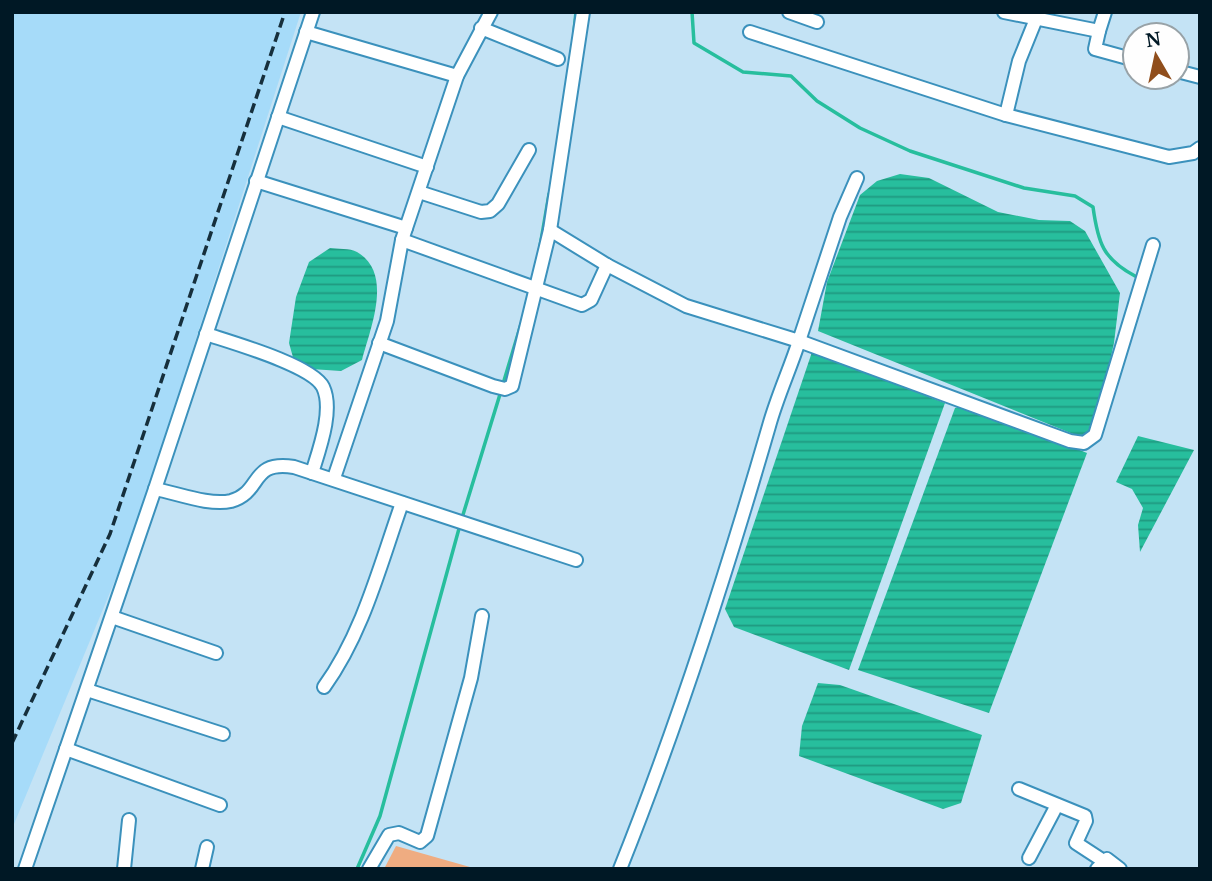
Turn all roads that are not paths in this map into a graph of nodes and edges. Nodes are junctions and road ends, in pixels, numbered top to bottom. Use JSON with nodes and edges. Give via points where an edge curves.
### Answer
{"nodes":[{"id":1,"x":313,"y":12,"type":"edge"},
{"id":2,"x":491,"y":12,"type":"edge"},
{"id":3,"x":583,"y":12,"type":"edge"},
{"id":4,"x":789,"y":12,"type":"edge"},
{"id":5,"x":1004,"y":12,"type":"edge"},
{"id":6,"x":1105,"y":12,"type":"edge"},
{"id":7,"x":1042,"y":17,"type":"edge"},
{"id":8,"x":817,"y":22,"type":"dead end"},
{"id":9,"x":481,"y":28,"type":"junction"},
{"id":10,"x":1099,"y":31,"type":"junction"},
{"id":11,"x":750,"y":32,"type":"dead end"},
{"id":12,"x":306,"y":33,"type":"junction"},
{"id":13,"x":1121,"y":56,"type":"edge"},
{"id":14,"x":558,"y":60,"type":"dead end"},
{"id":15,"x":457,"y":76,"type":"junction"},
{"id":16,"x":1006,"y":115,"type":"junction"},
{"id":17,"x":278,"y":117,"type":"junction"},
{"id":18,"x":1200,"y":148,"type":"edge"},
{"id":19,"x":529,"y":150,"type":"dead end"},
{"id":20,"x":427,"y":167,"type":"junction"},
{"id":21,"x":857,"y":178,"type":"dead end"},
{"id":22,"x":256,"y":181,"type":"junction"},
{"id":23,"x":419,"y":192,"type":"junction"},
{"id":24,"x":550,"y":230,"type":"junction"},
{"id":25,"x":404,"y":234,"type":"junction"},
{"id":26,"x":1153,"y":245,"type":"dead end"},
{"id":27,"x":607,"y":265,"type":"junction"},
{"id":28,"x":533,"y":286,"type":"junction"},
{"id":29,"x":205,"y":334,"type":"junction"},
{"id":30,"x":799,"y":341,"type":"junction"},
{"id":31,"x":379,"y":343,"type":"junction"},
{"id":32,"x":312,"y":472,"type":"junction"},
{"id":33,"x":334,"y":478,"type":"junction"},
{"id":34,"x":155,"y":489,"type":"junction"},
{"id":35,"x":402,"y":503,"type":"junction"},
{"id":36,"x":576,"y":560,"type":"dead end"},
{"id":37,"x":482,"y":616,"type":"dead end"},
{"id":38,"x":112,"y":617,"type":"junction"},
{"id":39,"x":216,"y":653,"type":"dead end"},
{"id":40,"x":324,"y":687,"type":"dead end"},
{"id":41,"x":87,"y":690,"type":"junction"},
{"id":42,"x":223,"y":734,"type":"dead end"},
{"id":43,"x":65,"y":749,"type":"junction"},
{"id":44,"x":1019,"y":789,"type":"dead end"},
{"id":45,"x":1056,"y":804,"type":"junction"},
{"id":46,"x":219,"y":805,"type":"dead end"},
{"id":47,"x":130,"y":820,"type":"dead end"},
{"id":48,"x":207,"y":847,"type":"dead end"},
{"id":49,"x":1029,"y":859,"type":"dead end"},
{"id":50,"x":1100,"y":864,"type":"edge"},
{"id":51,"x":24,"y":869,"type":"edge"},
{"id":52,"x":124,"y":869,"type":"edge"},
{"id":53,"x":202,"y":869,"type":"edge"},
{"id":54,"x":369,"y":869,"type":"edge"},
{"id":55,"x":620,"y":869,"type":"edge"},
{"id":56,"x":1120,"y":869,"type":"edge"}],
"edges":[{"from":1,"to":12,"type":"street"},
{"from":2,"to":9,"type":"street"},
{"from":3,"to":24,"type":"street"},
{"from":4,"to":8,"type":"street"},
{"from":5,"to":7,"type":"street"},
{"from":6,"to":10,"type":"street"},
{"from":7,"to":10,"type":"street"},
{"from":7,"to":16,"type":"street","via":[[1019,61]]},
{"from":9,"to":14,"type":"street"},
{"from":9,"to":15,"type":"street"},
{"from":10,"to":13,"type":"street","via":[[1095,49]]},
{"from":11,"to":16,"type":"street"},
{"from":12,"to":15,"type":"street"},
{"from":12,"to":17,"type":"street"},
{"from":15,"to":20,"type":"street"},
{"from":16,"to":18,"type":"street","via":[[1169,157]]},
{"from":17,"to":20,"type":"street"},
{"from":17,"to":22,"type":"street"},
{"from":19,"to":23,"type":"street","via":[[491,211],[481,212]]},
{"from":20,"to":23,"type":"street"},
{"from":21,"to":30,"type":"street"},
{"from":22,"to":25,"type":"street"},
{"from":22,"to":29,"type":"street"},
{"from":23,"to":25,"type":"street"},
{"from":24,"to":27,"type":"street"},
{"from":24,"to":28,"type":"street"},
{"from":25,"to":28,"type":"street"},
{"from":25,"to":31,"type":"street"},
{"from":26,"to":30,"type":"street","via":[[1095,435],[1084,443],[932,393]]},
{"from":27,"to":28,"type":"street","via":[[587,304],[575,304]]},
{"from":27,"to":30,"type":"street","via":[[686,306]]},
{"from":28,"to":31,"type":"street","via":[[513,383],[502,388]]},
{"from":29,"to":32,"type":"street","via":[[265,354],[313,376],[323,387],[325,419]]},
{"from":29,"to":34,"type":"street"},
{"from":30,"to":55,"type":"street","via":[[769,423],[710,620]]},
{"from":31,"to":33,"type":"street"},
{"from":32,"to":33,"type":"street"},
{"from":32,"to":34,"type":"street","via":[[272,466],[247,493],[228,502]]},
{"from":33,"to":35,"type":"street"},
{"from":34,"to":38,"type":"street"},
{"from":35,"to":36,"type":"street"},
{"from":35,"to":40,"type":"street","via":[[353,639]]},
{"from":37,"to":54,"type":"street","via":[[471,678],[426,836],[420,842],[399,833],[389,835]]},
{"from":38,"to":39,"type":"street"},
{"from":38,"to":41,"type":"street"},
{"from":41,"to":42,"type":"street"},
{"from":41,"to":43,"type":"street"},
{"from":43,"to":46,"type":"street"},
{"from":43,"to":51,"type":"street"},
{"from":44,"to":45,"type":"street"},
{"from":45,"to":49,"type":"street"},
{"from":45,"to":50,"type":"street","via":[[1085,816],[1076,842]]},
{"from":47,"to":52,"type":"street"},
{"from":48,"to":53,"type":"street"},
{"from":50,"to":56,"type":"street","via":[[1107,859]]}]}
